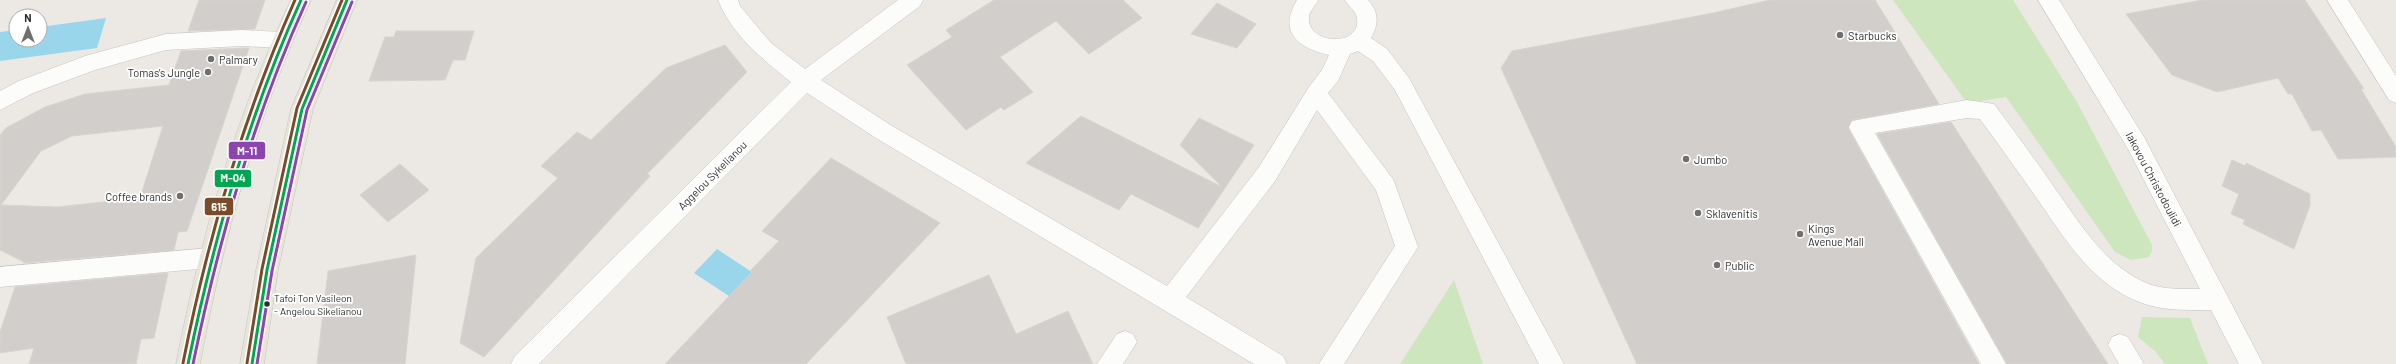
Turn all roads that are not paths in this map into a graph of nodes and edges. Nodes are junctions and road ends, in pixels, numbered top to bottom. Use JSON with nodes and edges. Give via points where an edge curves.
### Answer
{"nodes":[{"id":1,"x":301,"y":0,"type":"edge"},
{"id":2,"x":347,"y":0,"type":"edge"},
{"id":3,"x":728,"y":0,"type":"edge"},
{"id":4,"x":913,"y":0,"type":"edge"},
{"id":5,"x":1308,"y":0,"type":"edge"},
{"id":6,"x":1355,"y":0,"type":"edge"},
{"id":7,"x":2048,"y":0,"type":"edge"},
{"id":8,"x":2337,"y":0,"type":"edge"},
{"id":9,"x":281,"y":40,"type":"junction"},
{"id":10,"x":1351,"y":44,"type":"junction"},
{"id":11,"x":805,"y":81,"type":"junction"},
{"id":12,"x":1316,"y":93,"type":"junction"},
{"id":13,"x":2396,"y":94,"type":"edge"},
{"id":14,"x":0,"y":101,"type":"edge"},
{"id":15,"x":209,"y":258,"type":"junction"},
{"id":16,"x":0,"y":277,"type":"edge"},
{"id":17,"x":1170,"y":300,"type":"junction"},
{"id":18,"x":2219,"y":300,"type":"junction"},
{"id":19,"x":1125,"y":342,"type":"dead end"},
{"id":20,"x":188,"y":364,"type":"edge"},
{"id":21,"x":252,"y":364,"type":"edge"},
{"id":22,"x":523,"y":364,"type":"edge"},
{"id":23,"x":1109,"y":364,"type":"edge"},
{"id":24,"x":1275,"y":364,"type":"edge"},
{"id":25,"x":1331,"y":364,"type":"edge"},
{"id":26,"x":1552,"y":364,"type":"edge"},
{"id":27,"x":1994,"y":364,"type":"edge"},
{"id":28,"x":2251,"y":364,"type":"edge"}],
"edges":[{"from":1,"to":9,"type":"main road"},
{"from":2,"to":21,"type":"main road","via":[[302,109],[267,270]]},
{"from":3,"to":11,"type":"street","via":[[732,10],[764,49]]},
{"from":4,"to":11,"type":"street","name":"Aggelou Sykelianou"},
{"from":5,"to":10,"type":"street","via":[[1298,16],[1298,25],[1303,34],[1322,46]]},
{"from":6,"to":10,"type":"street","via":[[1367,13],[1368,23],[1366,32]]},
{"from":7,"to":18,"type":"street","name":"Iakovou Christodoulidi","via":[[2136,143]]},
{"from":8,"to":13,"type":"street"},
{"from":9,"to":14,"type":"street","via":[[242,38],[166,42],[92,62],[26,87]]},
{"from":9,"to":15,"type":"main road","via":[[226,190]]},
{"from":10,"to":12,"type":"street"},
{"from":10,"to":26,"type":"street","via":[[1380,55],[1402,84]]},
{"from":11,"to":17,"type":"street","via":[[884,132]]},
{"from":11,"to":22,"type":"street","name":"Aggelou Sykelianou"},
{"from":12,"to":17,"type":"street","via":[[1267,174]]},
{"from":12,"to":25,"type":"street","via":[[1385,186],[1407,247]]},
{"from":15,"to":16,"type":"street"},
{"from":15,"to":20,"type":"main road"},
{"from":17,"to":24,"type":"street"},
{"from":18,"to":27,"type":"street","via":[[2170,300],[2145,294],[2103,267],[2081,242],[1986,110],[1967,110],[1860,127]]},
{"from":18,"to":28,"type":"street","name":"Iakovou Christodoulidi"},
{"from":19,"to":23,"type":"street"}]}
